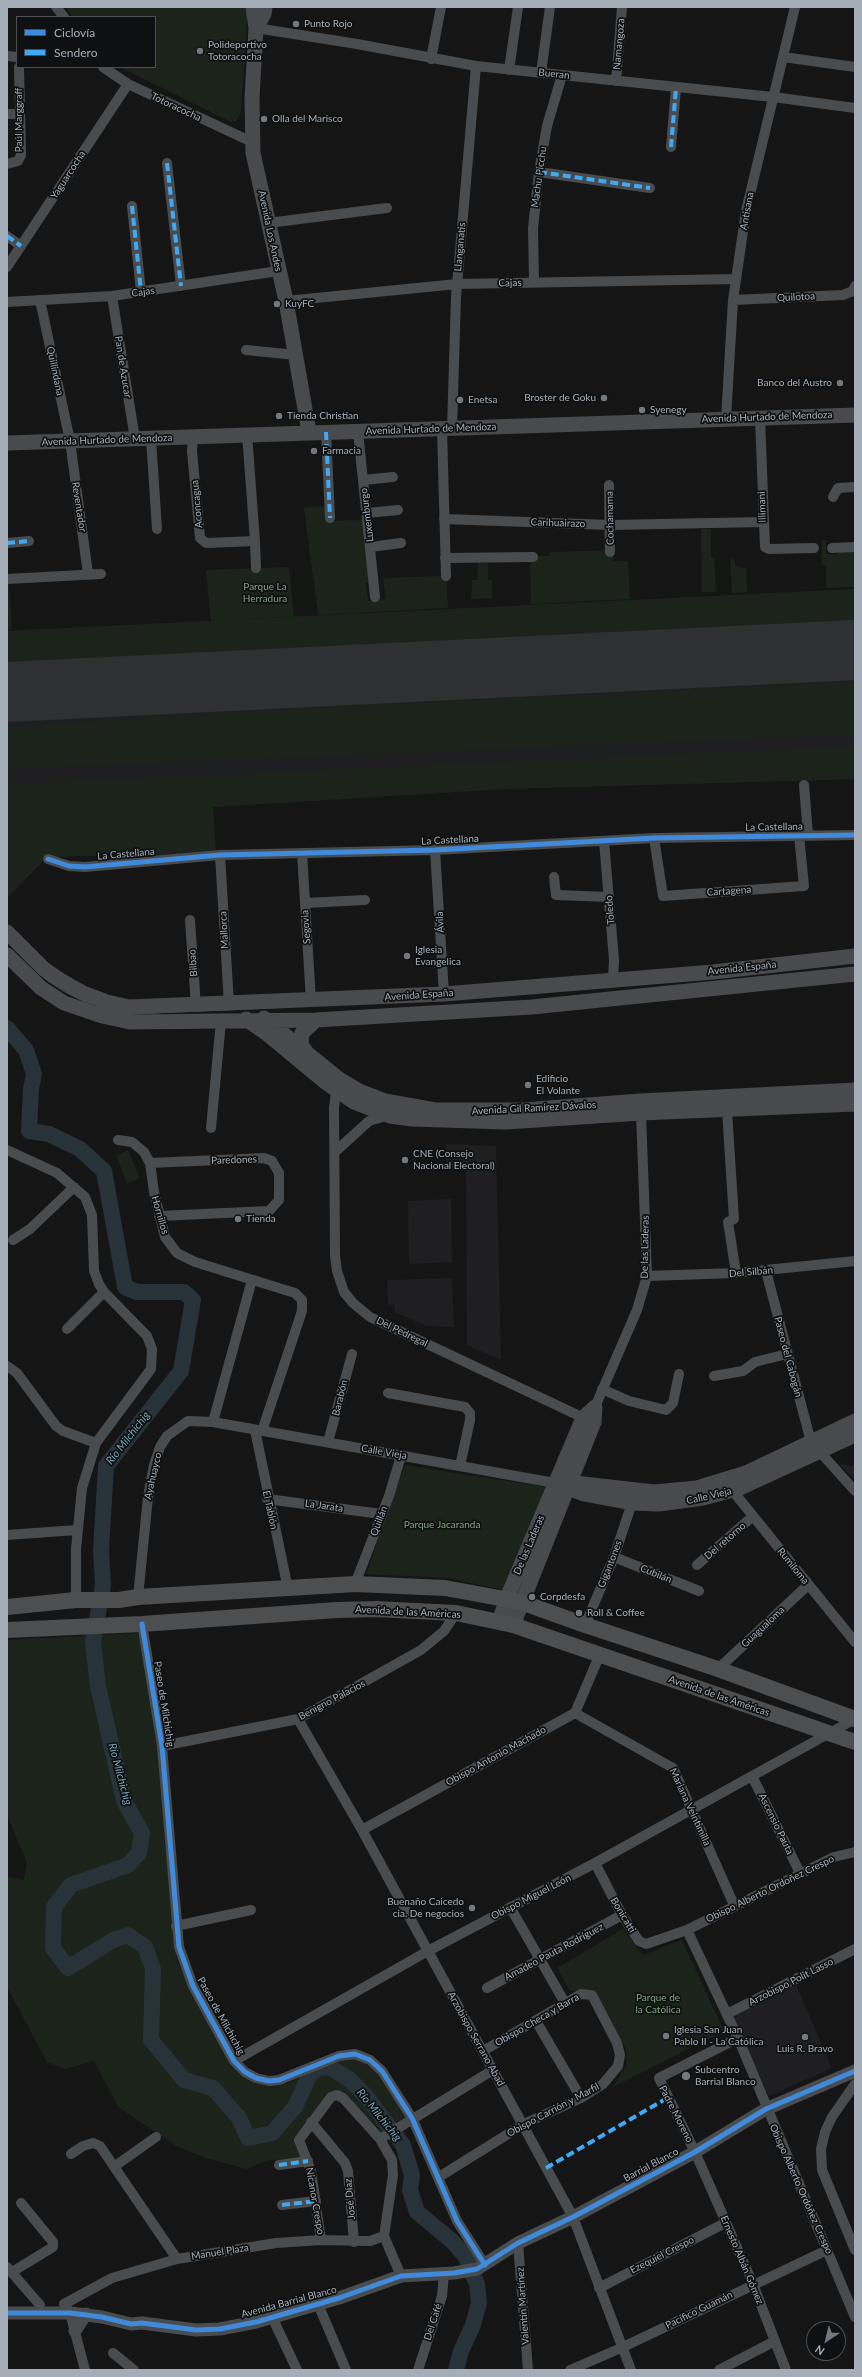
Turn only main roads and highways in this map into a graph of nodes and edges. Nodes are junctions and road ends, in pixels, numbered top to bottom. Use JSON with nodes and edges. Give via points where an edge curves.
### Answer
{"nodes":[{"id":1,"x":253,"y":7,"type":"edge"},
{"id":2,"x":265,"y":7,"type":"edge"},
{"id":3,"x":256,"y":28,"type":"junction"},
{"id":4,"x":855,"y":415,"type":"edge"},
{"id":5,"x":309,"y":432,"type":"junction"},
{"id":6,"x":7,"y":443,"type":"edge"},
{"id":7,"x":7,"y":932,"type":"edge"},
{"id":8,"x":7,"y":955,"type":"edge"},
{"id":9,"x":855,"y":956,"type":"edge"},
{"id":10,"x":855,"y":974,"type":"edge"},
{"id":11,"x":246,"y":1004,"type":"junction"},
{"id":12,"x":246,"y":1020,"type":"junction"},
{"id":13,"x":266,"y":1020,"type":"junction"},
{"id":14,"x":316,"y":1020,"type":"junction"},
{"id":15,"x":307,"y":1053,"type":"junction"},
{"id":16,"x":337,"y":1084,"type":"junction"},
{"id":17,"x":855,"y":1090,"type":"edge"},
{"id":18,"x":855,"y":1104,"type":"edge"},
{"id":19,"x":640,"y":1107,"type":"junction"},
{"id":20,"x":544,"y":1114,"type":"junction"},
{"id":21,"x":595,"y":1407,"type":"road end"},
{"id":22,"x":855,"y":1421,"type":"edge"},
{"id":23,"x":855,"y":1435,"type":"edge"},
{"id":24,"x":815,"y":1447,"type":"junction"},
{"id":25,"x":564,"y":1485,"type":"junction"},
{"id":26,"x":514,"y":1600,"type":"junction"},
{"id":27,"x":7,"y":1608,"type":"edge"},
{"id":28,"x":506,"y":1623,"type":"junction"},
{"id":29,"x":7,"y":1625,"type":"edge"},
{"id":30,"x":61,"y":1628,"type":"junction"},
{"id":31,"x":7,"y":1630,"type":"edge"},
{"id":32,"x":855,"y":1719,"type":"edge"},
{"id":33,"x":855,"y":1742,"type":"edge"}],
"edges":[{"from":1,"to":3,"type":"main road","name":"Avenida Los Andes"},
{"from":2,"to":3,"type":"main road","name":"Avenida Los Andes"},
{"from":3,"to":5,"type":"main road","name":"Avenida Los Andes","via":[[252,142],[286,301]]},
{"from":4,"to":5,"type":"main road","name":"Avenida Hurtado de Mendoza"},
{"from":5,"to":6,"type":"main road","name":"Avenida Hurtado de Mendoza"},
{"from":7,"to":11,"type":"main road","name":"Avenida España","via":[[44,969],[83,993],[107,1002],[129,1007]]},
{"from":8,"to":12,"type":"main road","name":"Avenida España","via":[[41,988],[64,1003],[102,1016],[130,1022]]},
{"from":9,"to":11,"type":"main road","name":"Avenida España","via":[[713,972],[444,994]]},
{"from":10,"to":14,"type":"main road","name":"Avenida España","via":[[541,1006]]},
{"from":11,"to":13,"type":"main road","name":"Avenida Gil Ramírez Dávalos"},
{"from":12,"to":13,"type":"main road","name":"Avenida España"},
{"from":12,"to":16,"type":"main road","name":"Avenida Gil Ramírez Dávalos"},
{"from":13,"to":14,"type":"main road","name":"Avenida España"},
{"from":13,"to":15,"type":"main road","name":"Avenida Gil Ramírez Dávalos"},
{"from":14,"to":15,"type":"main road","via":[[302,1033],[302,1045]]},
{"from":15,"to":16,"type":"main road","name":"Avenida Gil Ramírez Dávalos"},
{"from":16,"to":20,"type":"main road","name":"Avenida Gil Ramírez Dávalos","via":[[405,1106]]},
{"from":16,"to":20,"type":"main road","name":"Avenida Gil Ramírez Dávalos","via":[[364,1106],[390,1116],[461,1122]]},
{"from":17,"to":19,"type":"main road","name":"Avenida Gil Ramírez Dávalos"},
{"from":18,"to":19,"type":"main road","name":"Avenida Gil Ramírez Dávalos","via":[[727,1111]]},
{"from":19,"to":20,"type":"main road","name":"Avenida Gil Ramírez Dávalos"},
{"from":21,"to":25,"type":"main road","name":"De las Laderas"},
{"from":22,"to":24,"type":"main road","name":"Calle Vieja"},
{"from":23,"to":24,"type":"main road","name":"Calle Vieja"},
{"from":24,"to":25,"type":"main road","name":"Calle Vieja","via":[[697,1488],[654,1492]]},
{"from":24,"to":25,"type":"main road","name":"Calle Vieja","via":[[732,1490],[675,1503],[632,1503]]},
{"from":25,"to":26,"type":"main road","name":"De las Laderas"},
{"from":26,"to":27,"type":"main road","via":[[445,1588],[355,1584],[77,1601]]},
{"from":26,"to":28,"type":"main road","name":"De las Laderas"},
{"from":26,"to":32,"type":"main road","via":[[718,1669]]},
{"from":28,"to":30,"type":"main road","name":"Avenida de las Américas","via":[[456,1614],[353,1609]]},
{"from":28,"to":33,"type":"main road","name":"Avenida de las Américas"},
{"from":29,"to":30,"type":"main road","name":"Avenida de las Américas","via":[[44,1625]]},
{"from":30,"to":31,"type":"main road","name":"Avenida de las Américas"}]}
